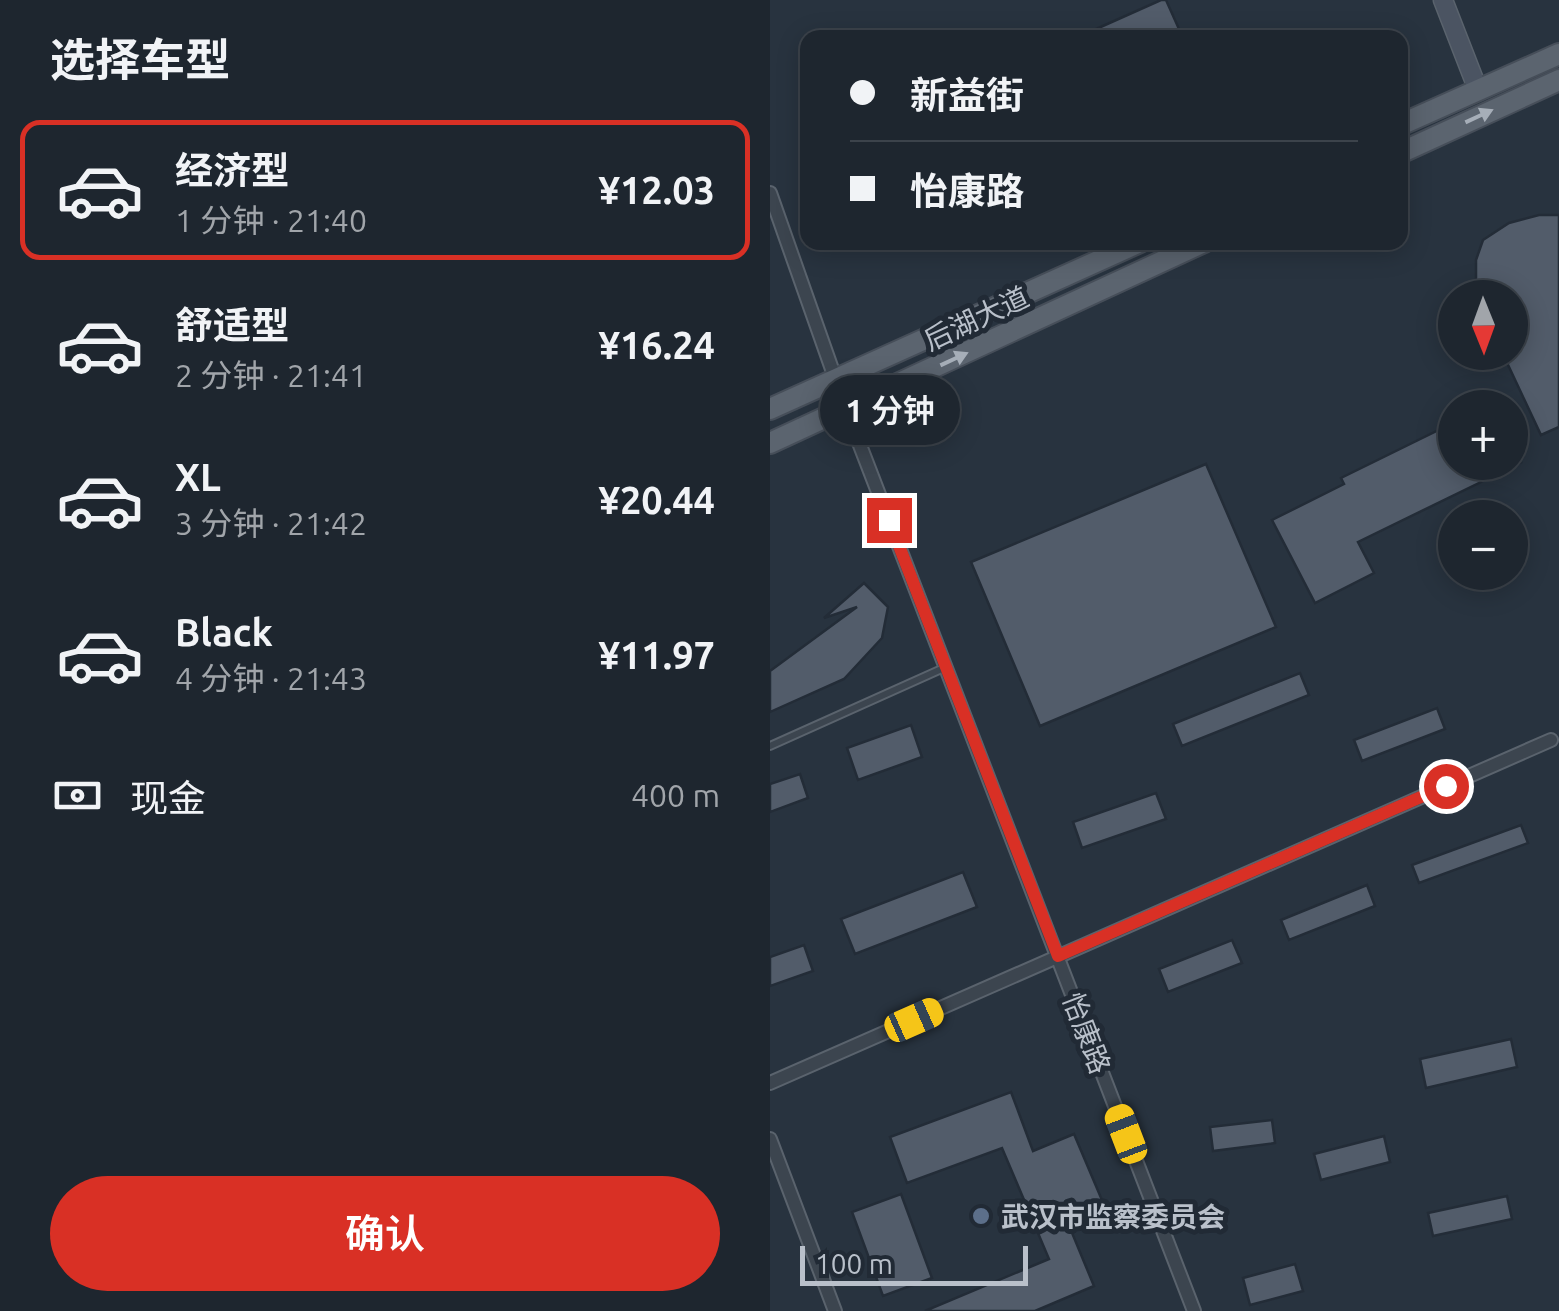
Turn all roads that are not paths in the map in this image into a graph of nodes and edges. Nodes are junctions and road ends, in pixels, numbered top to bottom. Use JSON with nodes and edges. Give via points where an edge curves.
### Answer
{"nodes":[{"id":1,"x":1443,"y":0,"type":"edge"},
{"id":2,"x":1559,"y":54,"type":"edge"},
{"id":3,"x":1559,"y":80,"type":"edge"},
{"id":4,"x":1478,"y":90,"type":"junction"},
{"id":5,"x":1408,"y":121,"type":"edge"},
{"id":6,"x":1408,"y":148,"type":"edge"},
{"id":7,"x":770,"y":193,"type":"edge"},
{"id":8,"x":1122,"y":250,"type":"edge"},
{"id":9,"x":1187,"y":250,"type":"edge"},
{"id":10,"x":835,"y":380,"type":"junction"},
{"id":11,"x":770,"y":409,"type":"edge"},
{"id":12,"x":846,"y":409,"type":"junction"},
{"id":13,"x":770,"y":443,"type":"edge"},
{"id":14,"x":947,"y":667,"type":"junction"},
{"id":15,"x":1556,"y":739,"type":"edge"},
{"id":16,"x":770,"y":746,"type":"edge"},
{"id":17,"x":1058,"y":956,"type":"junction"},
{"id":18,"x":770,"y":1083,"type":"edge"},
{"id":19,"x":770,"y":1139,"type":"edge"},
{"id":20,"x":836,"y":1311,"type":"edge"},
{"id":21,"x":1194,"y":1311,"type":"edge"}],
"edges":[{"from":1,"to":4,"type":"street"},
{"from":2,"to":4,"type":"main road"},
{"from":6,"to":3,"type":"main road","one_way":true},
{"from":4,"to":5,"type":"main road"},
{"from":7,"to":10,"type":"street","name":"怡康路"},
{"from":8,"to":10,"type":"main road","name":"后湖大道"},
{"from":12,"to":9,"type":"main road","name":"后湖大道","one_way":true},
{"from":10,"to":11,"type":"main road","name":"后湖大道"},
{"from":10,"to":12,"type":"street","name":"怡康路"},
{"from":12,"to":13,"type":"main road","name":"后湖大道"},
{"from":12,"to":14,"type":"street","name":"怡康路"},
{"from":14,"to":16,"type":"lane"},
{"from":14,"to":17,"type":"street","name":"怡康路"},
{"from":15,"to":17,"type":"street"},
{"from":17,"to":18,"type":"street"},
{"from":17,"to":21,"type":"street","name":"怡康路"},
{"from":19,"to":20,"type":"street"}]}
